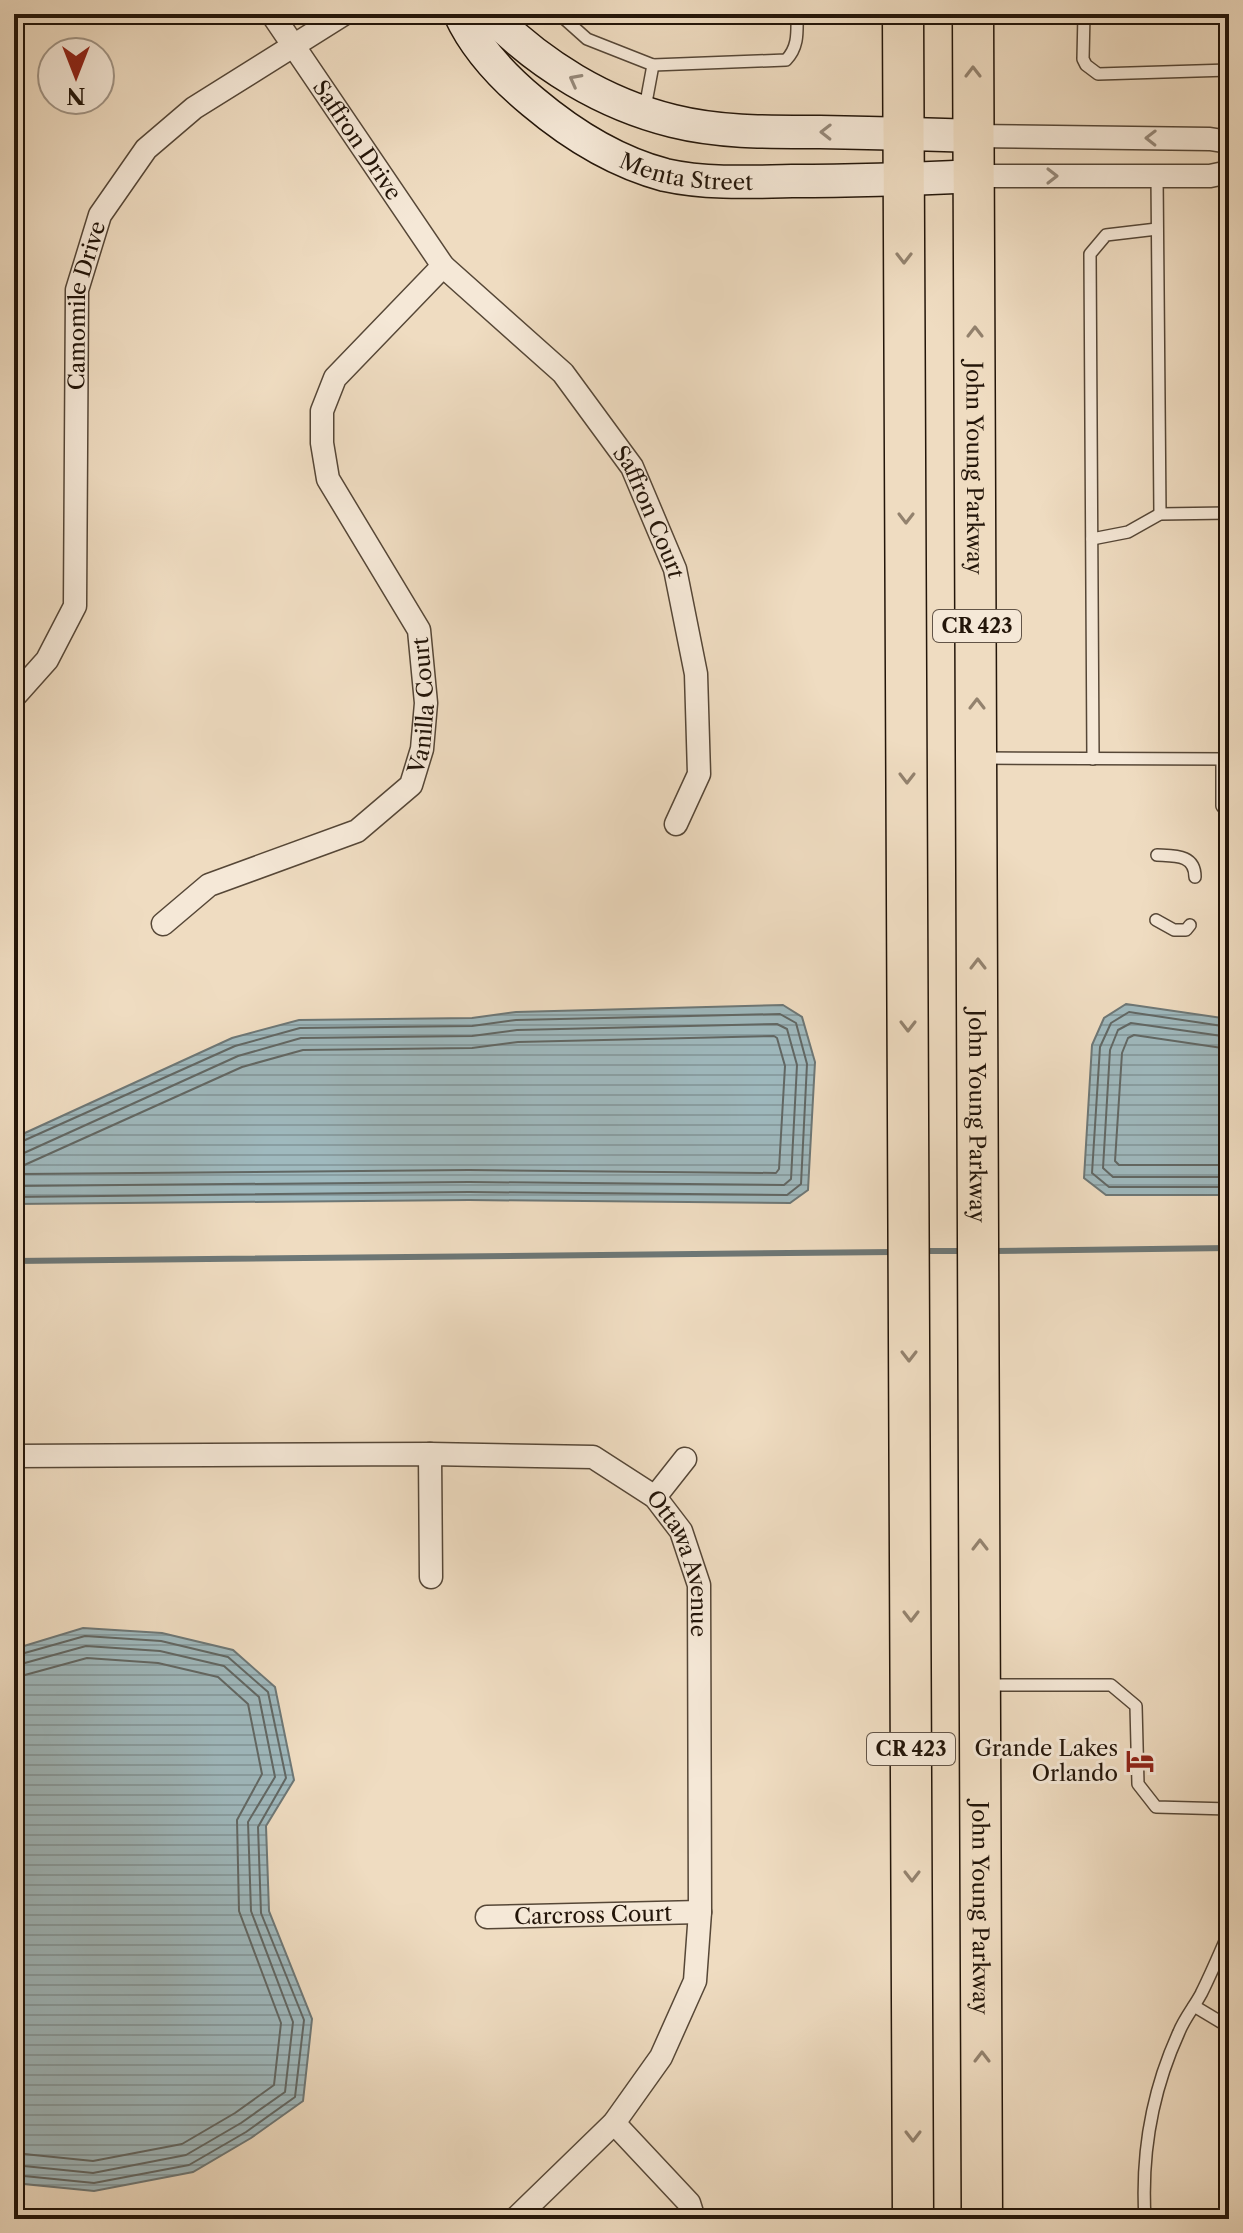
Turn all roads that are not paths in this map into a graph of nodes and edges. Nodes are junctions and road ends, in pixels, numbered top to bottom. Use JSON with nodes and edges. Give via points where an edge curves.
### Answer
{"nodes":[{"id":1,"x":272,"y":14,"type":"edge"},
{"id":2,"x":344,"y":14,"type":"edge"},
{"id":3,"x":460,"y":14,"type":"edge"},
{"id":4,"x":490,"y":14,"type":"edge"},
{"id":5,"x":559,"y":14,"type":"edge"},
{"id":6,"x":797,"y":14,"type":"edge"},
{"id":7,"x":903,"y":14,"type":"edge"},
{"id":8,"x":973,"y":14,"type":"edge"},
{"id":9,"x":1084,"y":14,"type":"edge"},
{"id":10,"x":293,"y":47,"type":"junction"},
{"id":11,"x":653,"y":65,"type":"junction"},
{"id":12,"x":1229,"y":70,"type":"edge"},
{"id":13,"x":644,"y":111,"type":"junction"},
{"id":14,"x":904,"y":133,"type":"junction"},
{"id":15,"x":973,"y":136,"type":"junction"},
{"id":16,"x":1229,"y":142,"type":"edge"},
{"id":17,"x":1229,"y":172,"type":"edge"},
{"id":18,"x":974,"y":176,"type":"junction"},
{"id":19,"x":1157,"y":176,"type":"junction"},
{"id":20,"x":904,"y":180,"type":"junction"},
{"id":21,"x":1157,"y":229,"type":"junction"},
{"id":22,"x":443,"y":266,"type":"junction"},
{"id":23,"x":1229,"y":513,"type":"edge"},
{"id":24,"x":1160,"y":514,"type":"junction"},
{"id":25,"x":1092,"y":539,"type":"junction"},
{"id":26,"x":14,"y":697,"type":"edge"},
{"id":27,"x":977,"y":758,"type":"junction"},
{"id":28,"x":1093,"y":759,"type":"junction"},
{"id":29,"x":1225,"y":759,"type":"edge"},
{"id":30,"x":1229,"y":815,"type":"edge"},
{"id":31,"x":676,"y":824,"type":"dead end"},
{"id":32,"x":1157,"y":855,"type":"dead end"},
{"id":33,"x":1195,"y":877,"type":"dead end"},
{"id":34,"x":1156,"y":920,"type":"dead end"},
{"id":35,"x":163,"y":924,"type":"dead end"},
{"id":36,"x":1190,"y":925,"type":"dead end"},
{"id":37,"x":430,"y":1454,"type":"junction"},
{"id":38,"x":14,"y":1456,"type":"edge"},
{"id":39,"x":685,"y":1459,"type":"dead end"},
{"id":40,"x":655,"y":1497,"type":"junction"},
{"id":41,"x":431,"y":1577,"type":"dead end"},
{"id":42,"x":981,"y":1685,"type":"junction"},
{"id":43,"x":1229,"y":1809,"type":"edge"},
{"id":44,"x":700,"y":1912,"type":"junction"},
{"id":45,"x":487,"y":1917,"type":"dead end"},
{"id":46,"x":1229,"y":1932,"type":"edge"},
{"id":47,"x":1194,"y":2006,"type":"junction"},
{"id":48,"x":1229,"y":2027,"type":"edge"},
{"id":49,"x":614,"y":2123,"type":"junction"},
{"id":50,"x":515,"y":2219,"type":"edge"},
{"id":51,"x":694,"y":2219,"type":"edge"},
{"id":52,"x":913,"y":2219,"type":"edge"},
{"id":53,"x":982,"y":2219,"type":"edge"},
{"id":54,"x":1145,"y":2219,"type":"edge"}],
"edges":[{"from":1,"to":10,"type":"street","name":"Saffron Drive"},
{"from":2,"to":10,"type":"street","name":"Camomile Drive"},
{"from":3,"to":20,"type":"street","name":"Menta Street","via":[[505,79],[561,125],[666,175],[735,182]]},
{"from":13,"to":4,"type":"street","name":"Menta Street","one_way":true,"via":[[566,76]]},
{"from":5,"to":11,"type":"lane","via":[[587,39]]},
{"from":6,"to":11,"type":"lane","via":[[797,40],[786,60]]},
{"from":7,"to":14,"type":"highway","number":"CR 423"},
{"from":15,"to":8,"type":"highway","name":"John Young Parkway","number":"CR 423","one_way":true},
{"from":9,"to":12,"type":"lane","via":[[1083,59],[1098,74]]},
{"from":10,"to":22,"type":"street","name":"Saffron Drive"},
{"from":10,"to":26,"type":"street","name":"Camomile Drive","via":[[194,108],[146,149],[100,215],[77,290],[75,606],[47,660]]},
{"from":11,"to":13,"type":"lane"},
{"from":14,"to":13,"type":"street","name":"Menta Street","one_way":true,"via":[[748,131],[674,121]]},
{"from":14,"to":15,"type":"street","name":"Menta Street"},
{"from":14,"to":20,"type":"highway","number":"CR 423"},
{"from":16,"to":15,"type":"street","one_way":true},
{"from":15,"to":18,"type":"highway","name":"John Young Parkway","number":"CR 423"},
{"from":17,"to":19,"type":"street"},
{"from":18,"to":19,"type":"street","one_way":true},
{"from":18,"to":20,"type":"street","name":"Menta Street"},
{"from":27,"to":18,"type":"highway","name":"John Young Parkway","number":"CR 423","one_way":true},
{"from":19,"to":21,"type":"lane"},
{"from":20,"to":52,"type":"highway","number":"CR 423","one_way":true},
{"from":21,"to":24,"type":"lane"},
{"from":21,"to":25,"type":"lane","via":[[1106,235],[1090,254]]},
{"from":22,"to":31,"type":"street","name":"Saffron Court","via":[[563,373],[632,467],[675,569],[696,674],[699,774]]},
{"from":22,"to":35,"type":"street","name":"Vanilla Court","via":[[335,378],[322,411],[328,479],[419,630],[426,703],[422,749],[411,785],[357,831],[209,885]]},
{"from":23,"to":24,"type":"lane"},
{"from":24,"to":25,"type":"lane","via":[[1128,532]]},
{"from":25,"to":28,"type":"lane"},
{"from":27,"to":28,"type":"lane"},
{"from":42,"to":27,"type":"highway","name":"John Young Parkway","number":"CR 423","one_way":true},
{"from":28,"to":29,"type":"lane"},
{"from":29,"to":30,"type":"lane","via":[[1222,806]]},
{"from":32,"to":33,"type":"lane","via":[[1182,856]]},
{"from":34,"to":36,"type":"lane","via":[[1174,930]]},
{"from":37,"to":38,"type":"street","name":"Ottawa Avenue"},
{"from":37,"to":40,"type":"street","name":"Ottawa Avenue","via":[[593,1457]]},
{"from":37,"to":41,"type":"street"},
{"from":39,"to":40,"type":"street"},
{"from":40,"to":44,"type":"street","name":"Ottawa Avenue","via":[[681,1531],[699,1585]]},
{"from":42,"to":43,"type":"lane","via":[[1111,1685],[1136,1706],[1138,1784],[1156,1807]]},
{"from":53,"to":42,"type":"highway","name":"John Young Parkway","number":"CR 423","one_way":true},
{"from":44,"to":45,"type":"street","name":"Carcross Court"},
{"from":44,"to":49,"type":"street","name":"Ottawa Avenue","via":[[695,1981],[661,2057]]},
{"from":46,"to":47,"type":"lane"},
{"from":47,"to":48,"type":"lane"},
{"from":47,"to":54,"type":"lane","via":[[1179,2030],[1158,2088],[1147,2138]]},
{"from":49,"to":50,"type":"street","name":"Ottawa Avenue"},
{"from":49,"to":51,"type":"street","via":[[689,2203]]}]}
